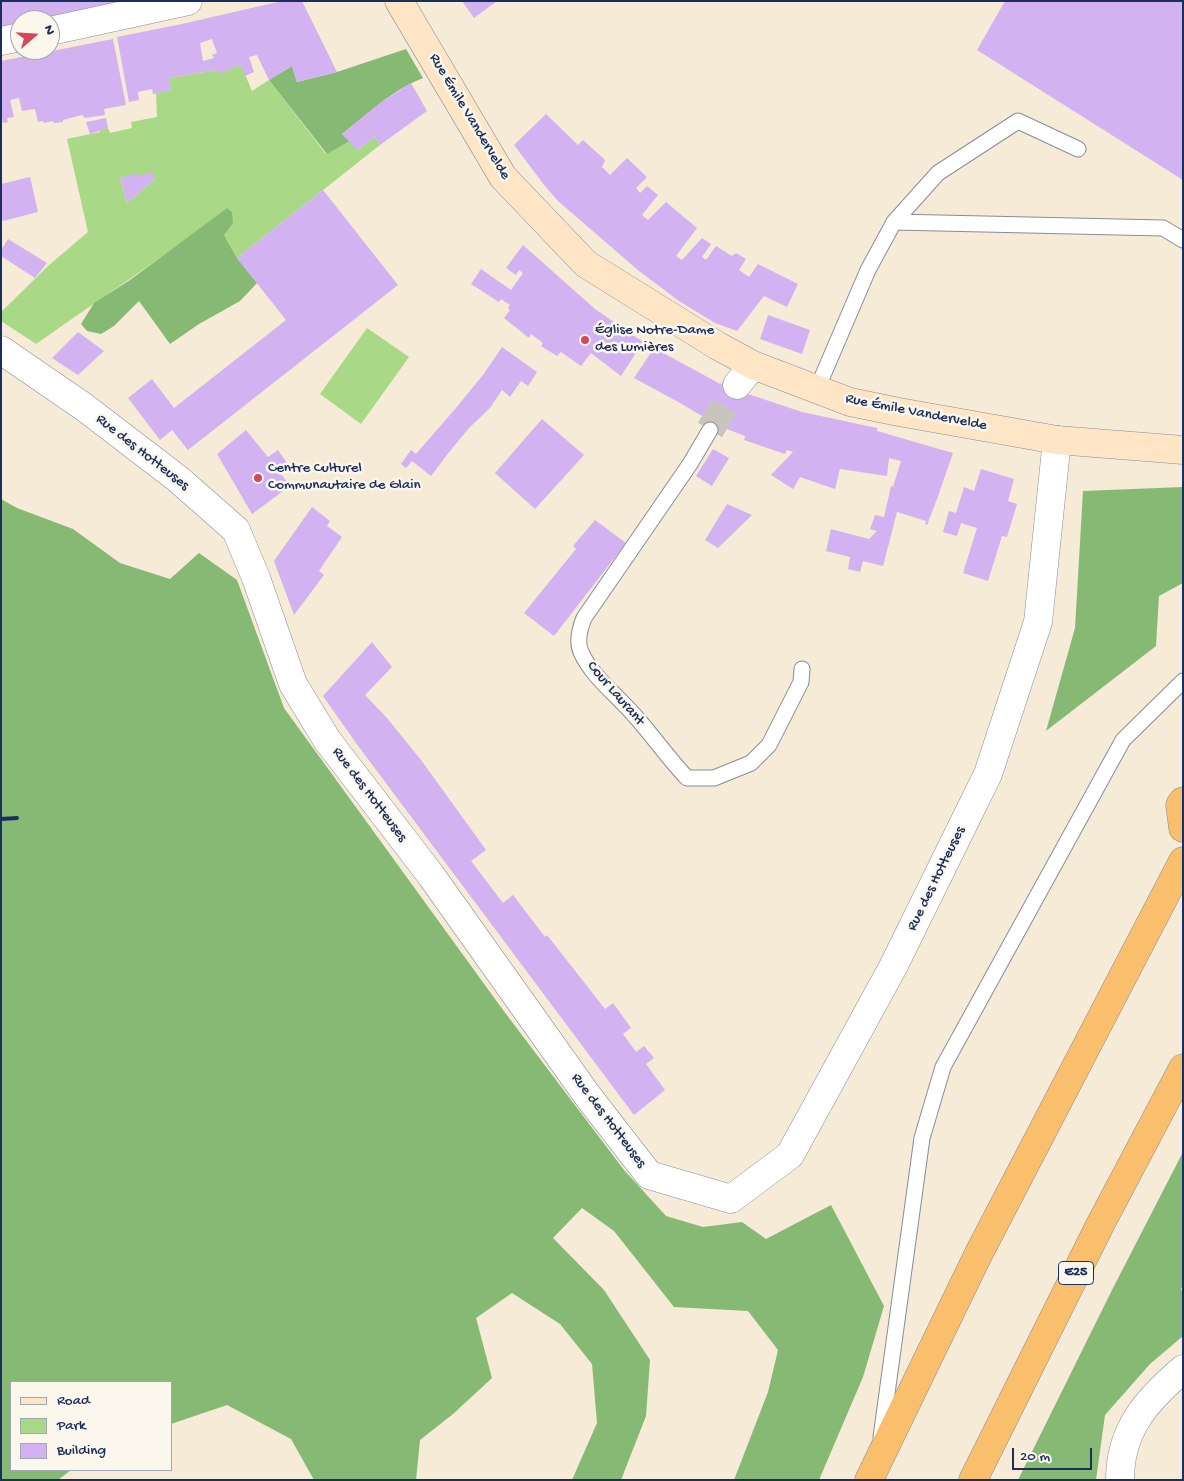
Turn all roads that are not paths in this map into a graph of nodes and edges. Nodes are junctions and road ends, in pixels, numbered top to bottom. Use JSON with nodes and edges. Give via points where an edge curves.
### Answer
{"nodes":[{"id":1,"x":188,"y":1,"type":"edge"},
{"id":2,"x":399,"y":1,"type":"edge"},
{"id":3,"x":60,"y":29,"type":"edge"},
{"id":4,"x":1078,"y":149,"type":"dead end"},
{"id":5,"x":894,"y":222,"type":"junction"},
{"id":6,"x":1183,"y":240,"type":"edge"},
{"id":7,"x":1,"y":350,"type":"edge"},
{"id":8,"x":817,"y":390,"type":"junction"},
{"id":9,"x":710,"y":430,"type":"tunnel mouth"},
{"id":10,"x":1056,"y":440,"type":"junction"},
{"id":11,"x":1183,"y":450,"type":"edge"},
{"id":12,"x":802,"y":669,"type":"dead end"},
{"id":13,"x":1183,"y":681,"type":"edge"},
{"id":14,"x":1183,"y":801,"type":"edge"},
{"id":15,"x":1183,"y":828,"type":"edge"},
{"id":16,"x":1183,"y":861,"type":"edge"},
{"id":17,"x":1183,"y":1068,"type":"edge"},
{"id":18,"x":1183,"y":1369,"type":"edge"},
{"id":19,"x":874,"y":1469,"type":"edge"},
{"id":20,"x":972,"y":1480,"type":"edge"},
{"id":21,"x":1120,"y":1480,"type":"edge"}],
"edges":[{"from":1,"to":3,"type":"street"},
{"from":2,"to":8,"type":"main road","name":"Rue Émile Vandervelde","via":[[503,177],[586,264],[718,346],[745,375]]},
{"from":4,"to":5,"type":"lane","via":[[1018,121],[938,173]]},
{"from":5,"to":6,"type":"lane","via":[[1163,228]]},
{"from":5,"to":8,"type":"lane","via":[[868,270]]},
{"from":7,"to":10,"type":"street","name":"Rue des Hotteuses","via":[[84,407],[178,479],[236,530],[293,684],[327,740],[430,874],[587,1095],[649,1175],[731,1199],[790,1155],[894,967],[988,774],[1038,622]]},
{"from":8,"to":10,"type":"main road","name":"Rue Émile Vandervelde","via":[[850,402]]},
{"from":9,"to":12,"type":"lane","name":"Cour Laurant","via":[[584,618],[579,631],[580,650],[591,669],[636,716],[687,778],[714,778],[751,764],[769,745],[801,682]]},
{"from":10,"to":11,"type":"main road","name":"Rue Émile Vandervelde"},
{"from":13,"to":19,"type":"lane","via":[[1123,740],[943,1068],[922,1138],[901,1303]]},
{"from":14,"to":15,"type":"highway","via":[[1180,805]]},
{"from":16,"to":19,"type":"highway","via":[[979,1253]]},
{"from":17,"to":20,"type":"highway","number":"E25"},
{"from":18,"to":21,"type":"street","via":[[1141,1410],[1122,1451]]}]}
